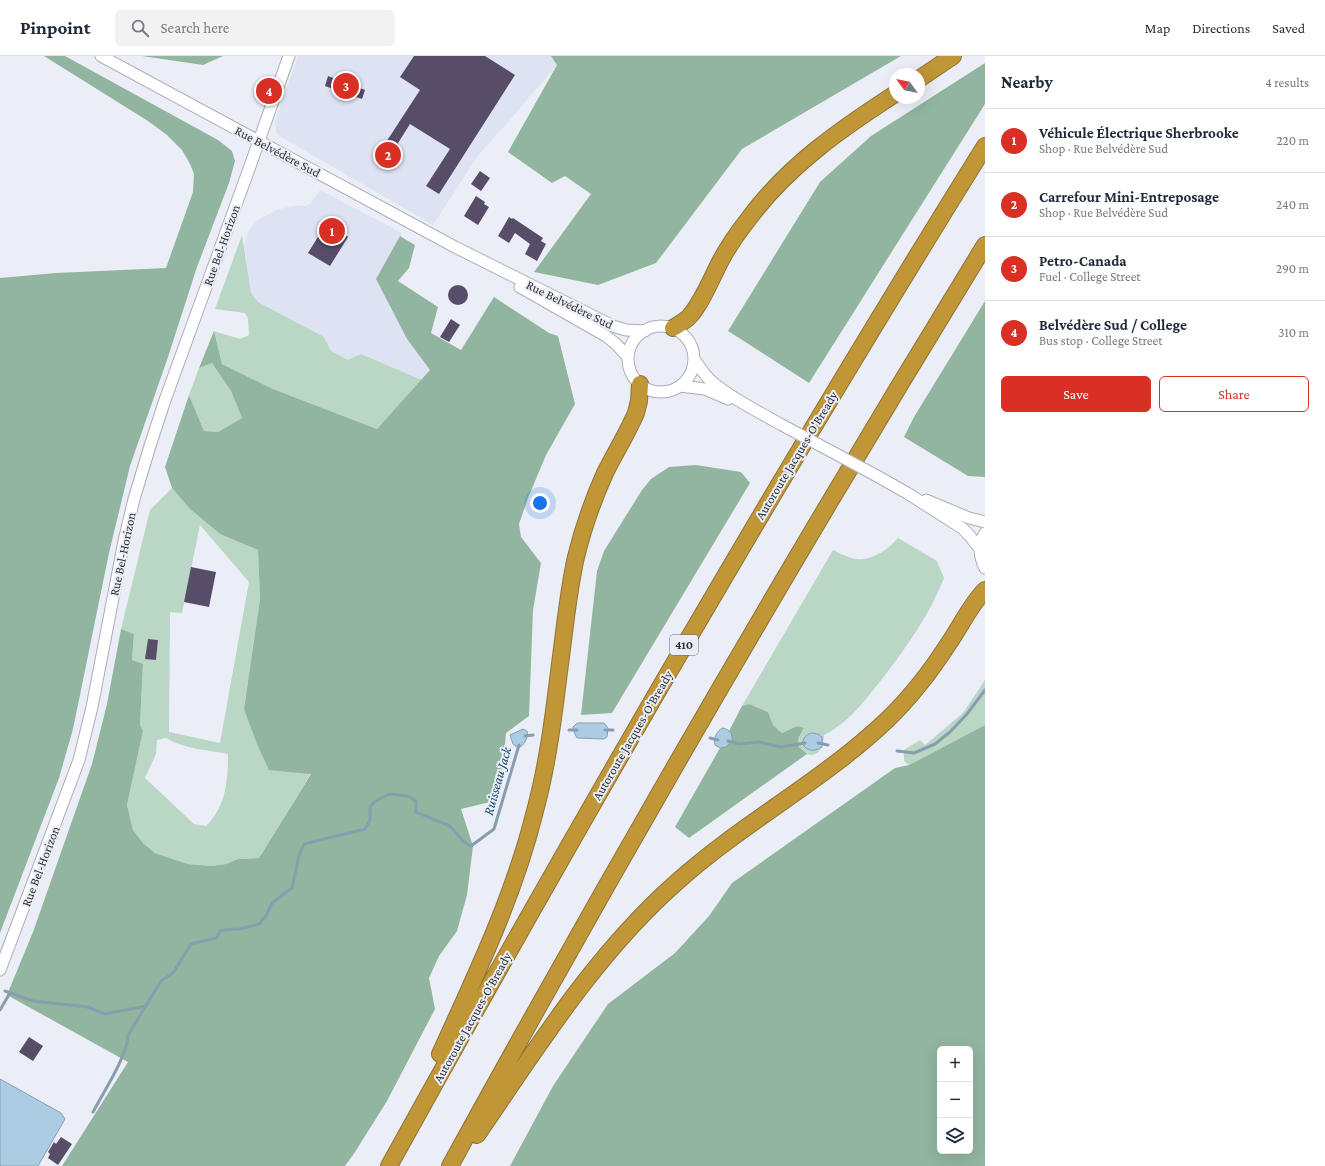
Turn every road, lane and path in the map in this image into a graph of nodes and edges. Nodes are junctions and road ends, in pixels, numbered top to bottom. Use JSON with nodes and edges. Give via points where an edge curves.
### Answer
{"nodes":[{"id":1,"x":101,"y":56,"type":"edge"},
{"id":2,"x":289,"y":56,"type":"edge"},
{"id":3,"x":953,"y":56,"type":"edge"},
{"id":4,"x":925,"y":74,"type":"edge"},
{"id":5,"x":889,"y":98,"type":"edge"},
{"id":6,"x":259,"y":141,"type":"junction"},
{"id":7,"x":985,"y":146,"type":"edge"},
{"id":8,"x":985,"y":245,"type":"edge"},
{"id":9,"x":455,"y":247,"type":"junction"},
{"id":10,"x":673,"y":328,"type":"junction"},
{"id":11,"x":644,"y":331,"type":"junction"},
{"id":12,"x":628,"y":357,"type":"junction"},
{"id":13,"x":694,"y":359,"type":"junction"},
{"id":14,"x":640,"y":384,"type":"junction"},
{"id":15,"x":680,"y":386,"type":"junction"},
{"id":16,"x":755,"y":410,"type":"junction"},
{"id":17,"x":907,"y":493,"type":"junction"},
{"id":18,"x":985,"y":522,"type":"edge"},
{"id":19,"x":985,"y":533,"type":"edge"},
{"id":20,"x":980,"y":549,"type":"junction"},
{"id":21,"x":985,"y":568,"type":"edge"},
{"id":22,"x":985,"y":590,"type":"edge"},
{"id":23,"x":0,"y":970,"type":"edge"},
{"id":24,"x":393,"y":1160,"type":"edge"},
{"id":25,"x":450,"y":1166,"type":"edge"},
{"id":26,"x":456,"y":1166,"type":"edge"}],
"edges":[{"from":1,"to":6,"type":"street","name":"Rue Belvédère Sud"},
{"from":2,"to":6,"type":"street","name":"Rue Bel-Horizon"},
{"from":3,"to":4,"type":"highway"},
{"from":5,"to":10,"type":"highway","via":[[827,140],[775,186],[736,236],[692,314]]},
{"from":6,"to":9,"type":"street","name":"Rue Belvédère Sud"},
{"from":6,"to":23,"type":"street","name":"Rue Bel-Horizon","via":[[165,400],[136,493],[79,760]]},
{"from":7,"to":24,"type":"highway","name":"Autoroute Jacques-O'Bready","number":"410","via":[[843,377],[682,648],[534,906]]},
{"from":8,"to":25,"type":"highway","via":[[836,491],[696,730],[561,965]]},
{"from":9,"to":11,"type":"street","name":"Rue Belvédère Sud","via":[[613,326]]},
{"from":9,"to":12,"type":"street","name":"Rue Belvédère Sud","via":[[602,334]]},
{"from":10,"to":11,"type":"street","via":[[658,326]]},
{"from":10,"to":13,"type":"street","via":[[687,339]]},
{"from":11,"to":12,"type":"street","via":[[633,342]]},
{"from":12,"to":14,"type":"street","via":[[634,379]]},
{"from":13,"to":15,"type":"street","via":[[690,374]]},
{"from":13,"to":16,"type":"street","via":[[713,381]]},
{"from":14,"to":15,"type":"street","via":[[658,392]]},
{"from":14,"to":24,"type":"highway","via":[[636,413],[595,497],[577,555],[567,607],[549,746],[523,853],[496,927]]},
{"from":15,"to":16,"type":"street","via":[[710,391]]},
{"from":16,"to":17,"type":"street","bridge":true},
{"from":17,"to":18,"type":"street"},
{"from":17,"to":20,"type":"street","via":[[962,528]]},
{"from":19,"to":20,"type":"street"},
{"from":20,"to":21,"type":"street"},
{"from":22,"to":26,"type":"highway","via":[[923,679],[887,720],[837,762],[696,866],[624,934],[561,1015]]}]}
